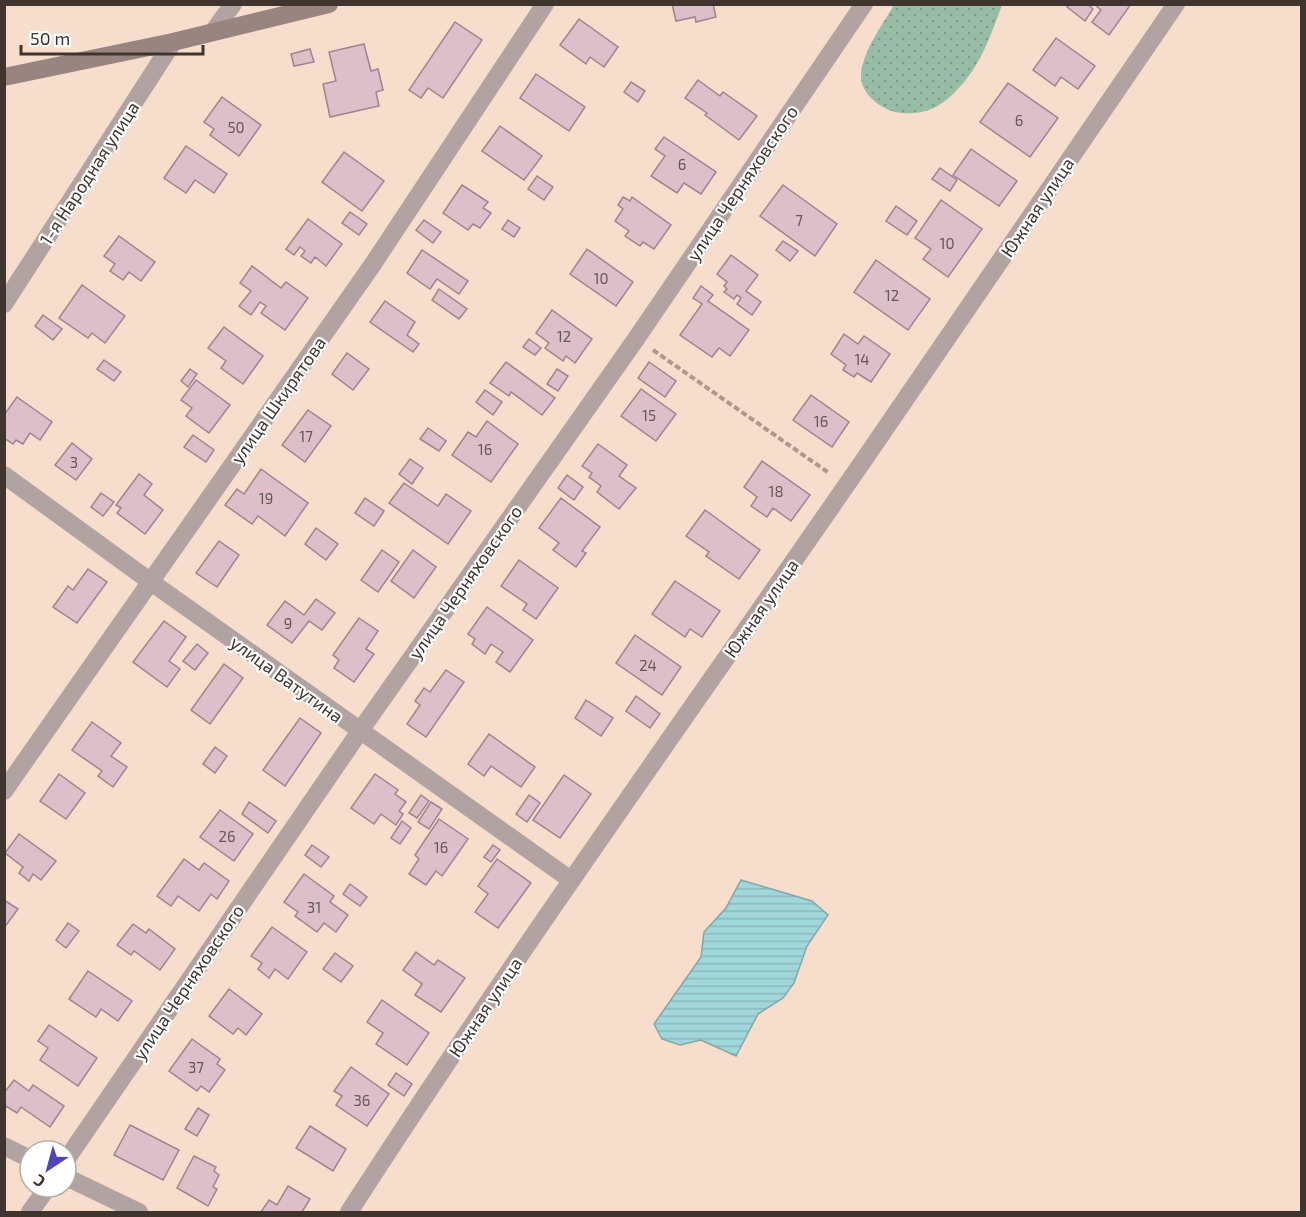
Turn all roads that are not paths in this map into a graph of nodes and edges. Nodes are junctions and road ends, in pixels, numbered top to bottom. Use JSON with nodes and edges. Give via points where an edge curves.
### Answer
{"nodes":[{"id":1,"x":232,"y":4,"type":"edge"},
{"id":2,"x":329,"y":4,"type":"edge"},
{"id":3,"x":545,"y":4,"type":"edge"},
{"id":4,"x":864,"y":4,"type":"edge"},
{"id":5,"x":1176,"y":4,"type":"edge"},
{"id":6,"x":213,"y":32,"type":"junction"},
{"id":7,"x":173,"y":42,"type":"junction"},
{"id":8,"x":4,"y":77,"type":"edge"},
{"id":9,"x":4,"y":304,"type":"edge"},
{"id":10,"x":4,"y":475,"type":"edge"},
{"id":11,"x":151,"y":582,"type":"junction"},
{"id":12,"x":360,"y":731,"type":"junction"},
{"id":13,"x":4,"y":791,"type":"edge"},
{"id":14,"x":572,"y":880,"type":"junction"},
{"id":15,"x":78,"y":1142,"type":"edge"},
{"id":16,"x":4,"y":1146,"type":"edge"},
{"id":17,"x":18,"y":1153,"type":"edge"},
{"id":18,"x":78,"y":1183,"type":"edge"},
{"id":19,"x":39,"y":1199,"type":"edge"},
{"id":20,"x":30,"y":1212,"type":"edge"},
{"id":21,"x":139,"y":1212,"type":"edge"},
{"id":22,"x":349,"y":1212,"type":"edge"}],
"edges":[{"from":1,"to":6,"type":"street"},
{"from":2,"to":6,"type":"main road"},
{"from":3,"to":11,"type":"street","name":"улица Шкирятова","via":[[373,264]]},
{"from":4,"to":12,"type":"street","name":"улица Черняховского","via":[[636,339]]},
{"from":5,"to":14,"type":"street","name":"Южная улица"},
{"from":6,"to":7,"type":"main road"},
{"from":7,"to":8,"type":"main road"},
{"from":7,"to":9,"type":"street","name":"1-я Народная улица"},
{"from":10,"to":11,"type":"street","name":"улица Ватутина"},
{"from":11,"to":12,"type":"street","name":"улица Ватутина"},
{"from":11,"to":13,"type":"street","name":"улица Шкирятова"},
{"from":12,"to":14,"type":"street","name":"улица Ватутина"},
{"from":12,"to":15,"type":"street","name":"улица Черняховского"},
{"from":14,"to":22,"type":"street","name":"Южная улица"},
{"from":16,"to":17,"type":"street"},
{"from":18,"to":21,"type":"street"},
{"from":19,"to":20,"type":"street"}]}
